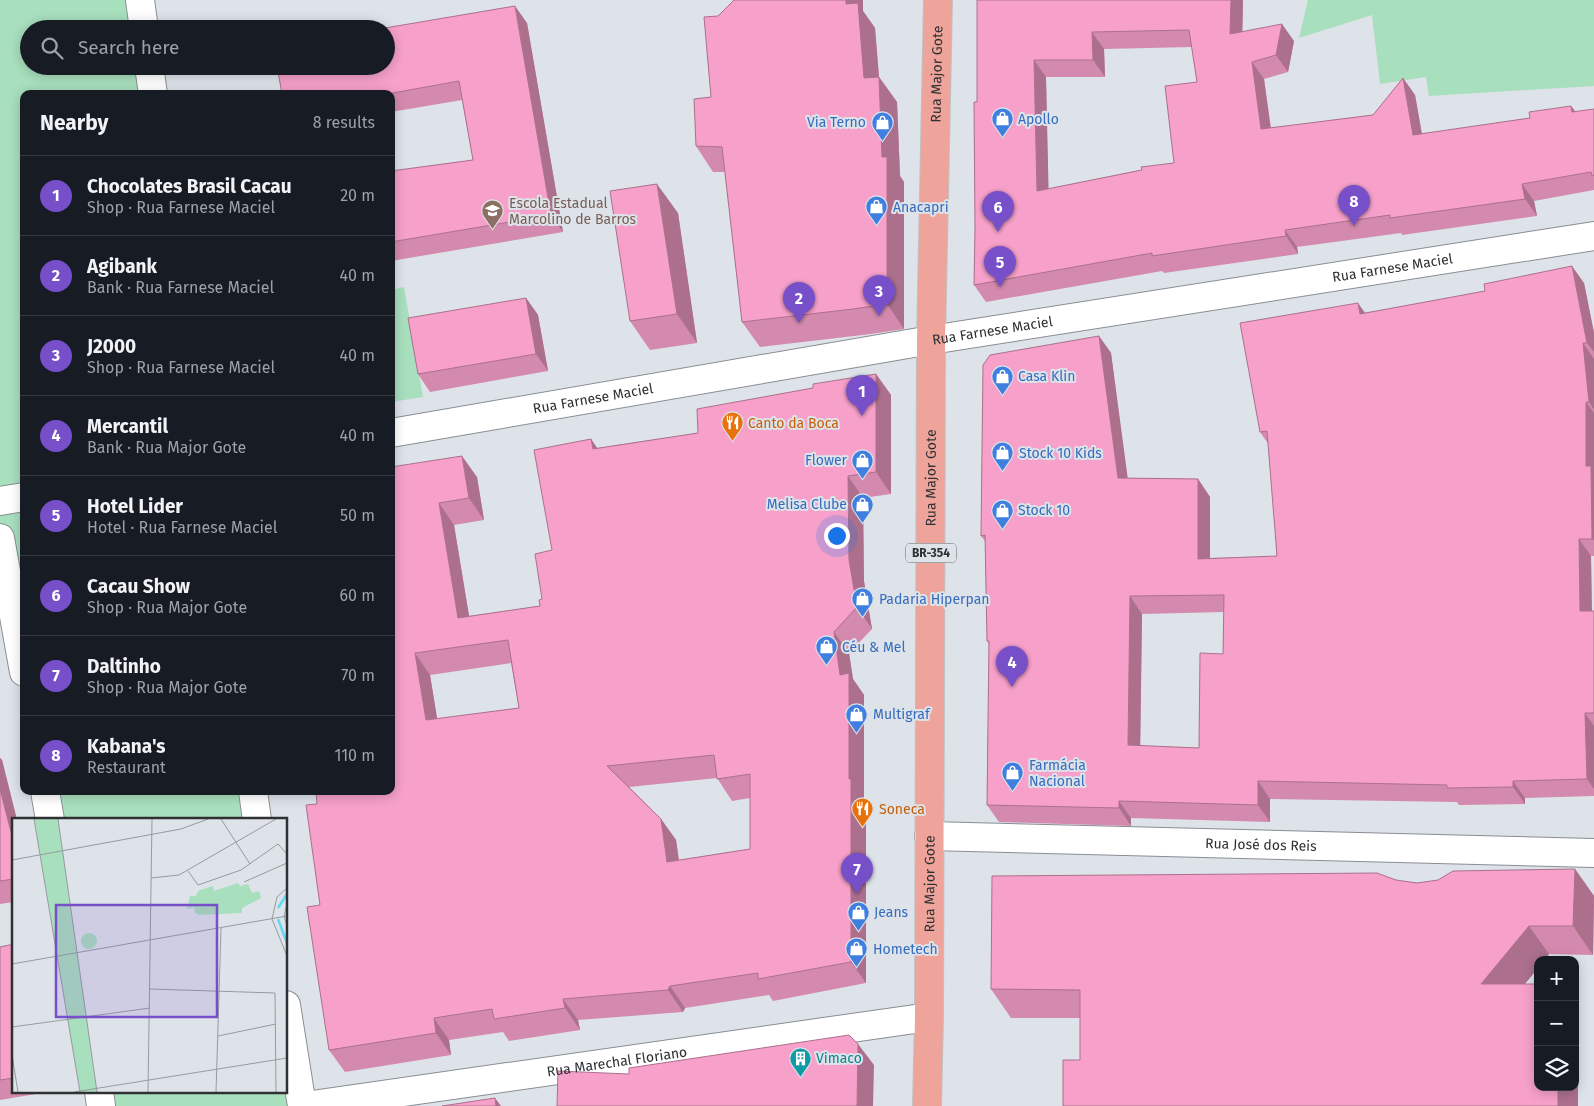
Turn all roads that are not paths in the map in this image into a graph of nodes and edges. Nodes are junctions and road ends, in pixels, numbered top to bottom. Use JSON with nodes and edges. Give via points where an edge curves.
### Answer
{"nodes":[{"id":1,"x":140,"y":0,"type":"edge"},
{"id":2,"x":938,"y":0,"type":"edge"},
{"id":3,"x":143,"y":20,"type":"edge"},
{"id":4,"x":150,"y":75,"type":"edge"},
{"id":5,"x":152,"y":90,"type":"edge"},
{"id":6,"x":1594,"y":236,"type":"edge"},
{"id":7,"x":931,"y":340,"type":"junction"},
{"id":8,"x":395,"y":432,"type":"edge"},
{"id":9,"x":20,"y":498,"type":"edge"},
{"id":10,"x":0,"y":501,"type":"edge"},
{"id":11,"x":0,"y":538,"type":"edge"},
{"id":12,"x":20,"y":650,"type":"edge"},
{"id":13,"x":46,"y":795,"type":"edge"},
{"id":14,"x":254,"y":795,"type":"edge"},
{"id":15,"x":50,"y":818,"type":"edge"},
{"id":16,"x":258,"y":818,"type":"edge"},
{"id":17,"x":929,"y":836,"type":"junction"},
{"id":18,"x":1594,"y":853,"type":"edge"},
{"id":19,"x":288,"y":1017,"type":"edge"},
{"id":20,"x":929,"y":1017,"type":"junction"},
{"id":21,"x":303,"y":1106,"type":"edge"},
{"id":22,"x":926,"y":1106,"type":"edge"}],
"edges":[{"from":1,"to":3,"type":"street"},
{"from":2,"to":7,"type":"main road","name":"Rua Major Gote","number":"BR-354"},
{"from":4,"to":5,"type":"street"},
{"from":6,"to":7,"type":"street","name":"Rua Farnese Maciel"},
{"from":7,"to":8,"type":"street","name":"Rua Farnese Maciel"},
{"from":7,"to":17,"type":"main road","name":"Rua Major Gote","number":"BR-354"},
{"from":9,"to":10,"type":"street"},
{"from":11,"to":12,"type":"street"},
{"from":13,"to":15,"type":"street"},
{"from":14,"to":16,"type":"street"},
{"from":17,"to":18,"type":"street","name":"Rua José dos Reis"},
{"from":17,"to":20,"type":"main road","name":"Rua Major Gote","number":"BR-354"},
{"from":19,"to":21,"type":"street"},
{"from":20,"to":21,"type":"street","name":"Rua Marechal Floriano"},
{"from":20,"to":22,"type":"main road","name":"Rua Major Gote","number":"BR-354"}]}
